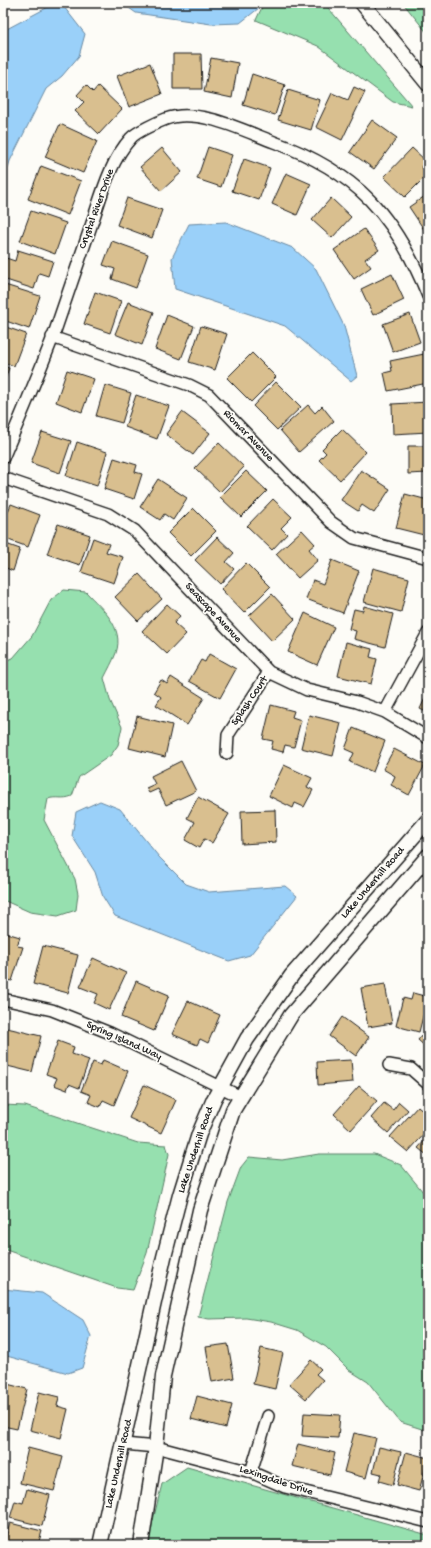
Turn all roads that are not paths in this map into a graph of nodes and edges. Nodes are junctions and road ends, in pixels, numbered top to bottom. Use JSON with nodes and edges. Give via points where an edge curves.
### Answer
{"nodes":[{"id":1,"x":362,"y":3,"type":"edge"},
{"id":2,"x":428,"y":84,"type":"edge"},
{"id":3,"x":428,"y":296,"type":"edge"},
{"id":4,"x":52,"y":337,"type":"junction"},
{"id":5,"x":3,"y":458,"type":"edge"},
{"id":6,"x":3,"y":478,"type":"edge"},
{"id":7,"x":428,"y":558,"type":"edge"},
{"id":8,"x":428,"y":633,"type":"edge"},
{"id":9,"x":269,"y":672,"type":"junction"},
{"id":10,"x":385,"y":712,"type":"junction"},
{"id":11,"x":428,"y":738,"type":"edge"},
{"id":12,"x":227,"y":753,"type":"dead end"},
{"id":13,"x":428,"y":820,"type":"edge"},
{"id":14,"x":428,"y":856,"type":"edge"},
{"id":15,"x":3,"y":999,"type":"edge"},
{"id":16,"x":389,"y":1065,"type":"dead end"},
{"id":17,"x":428,"y":1084,"type":"edge"},
{"id":18,"x":220,"y":1086,"type":"junction"},
{"id":19,"x":241,"y":1097,"type":"junction"},
{"id":20,"x":268,"y":1416,"type":"dead end"},
{"id":21,"x":124,"y":1444,"type":"junction"},
{"id":22,"x":156,"y":1447,"type":"junction"},
{"id":23,"x":252,"y":1472,"type":"junction"},
{"id":24,"x":428,"y":1522,"type":"edge"},
{"id":25,"x":100,"y":1545,"type":"edge"},
{"id":26,"x":141,"y":1545,"type":"edge"}],
"edges":[{"from":1,"to":2,"type":"street"},
{"from":3,"to":4,"type":"street","name":"Crystal River Drive","via":[[399,236],[374,203],[338,172],[297,150],[193,115],[168,118],[132,136],[110,169]]},
{"from":4,"to":5,"type":"street","name":"Crystal River Drive"},
{"from":4,"to":7,"type":"street","name":"Riomar Avenue","via":[[189,385],[209,395],[331,522],[354,538]]},
{"from":6,"to":9,"type":"street","name":"Seascape Avenue","via":[[108,514],[135,531]]},
{"from":8,"to":10,"type":"street"},
{"from":9,"to":10,"type":"street","name":"Seascape Avenue","via":[[307,690],[357,702]]},
{"from":9,"to":12,"type":"street","name":"Splash Court","via":[[228,735]]},
{"from":10,"to":11,"type":"street","name":"Seascape Avenue"},
{"from":13,"to":18,"type":"street","name":"Lake Underhill Road","via":[[292,975],[247,1039]]},
{"from":14,"to":19,"type":"street","name":"Lake Underhill Road","via":[[291,1015]]},
{"from":15,"to":18,"type":"street","name":"Spring Island Way","via":[[52,1010],[110,1033]]},
{"from":16,"to":17,"type":"street","via":[[411,1069]]},
{"from":18,"to":19,"type":"street","name":"Spring Island Way"},
{"from":18,"to":21,"type":"street","name":"Lake Underhill Road","via":[[199,1134],[180,1195],[144,1343]]},
{"from":19,"to":22,"type":"street","name":"Lake Underhill Road","via":[[224,1136],[200,1210],[162,1376]]},
{"from":20,"to":23,"type":"street"},
{"from":21,"to":22,"type":"street","name":"Lexingdale Drive"},
{"from":21,"to":25,"type":"street","name":"Lake Underhill Road"},
{"from":22,"to":23,"type":"street","name":"Lexingdale Drive"},
{"from":22,"to":26,"type":"street","name":"Lake Underhill Road"},
{"from":23,"to":24,"type":"street","name":"Lexingdale Drive","via":[[285,1487]]}]}
